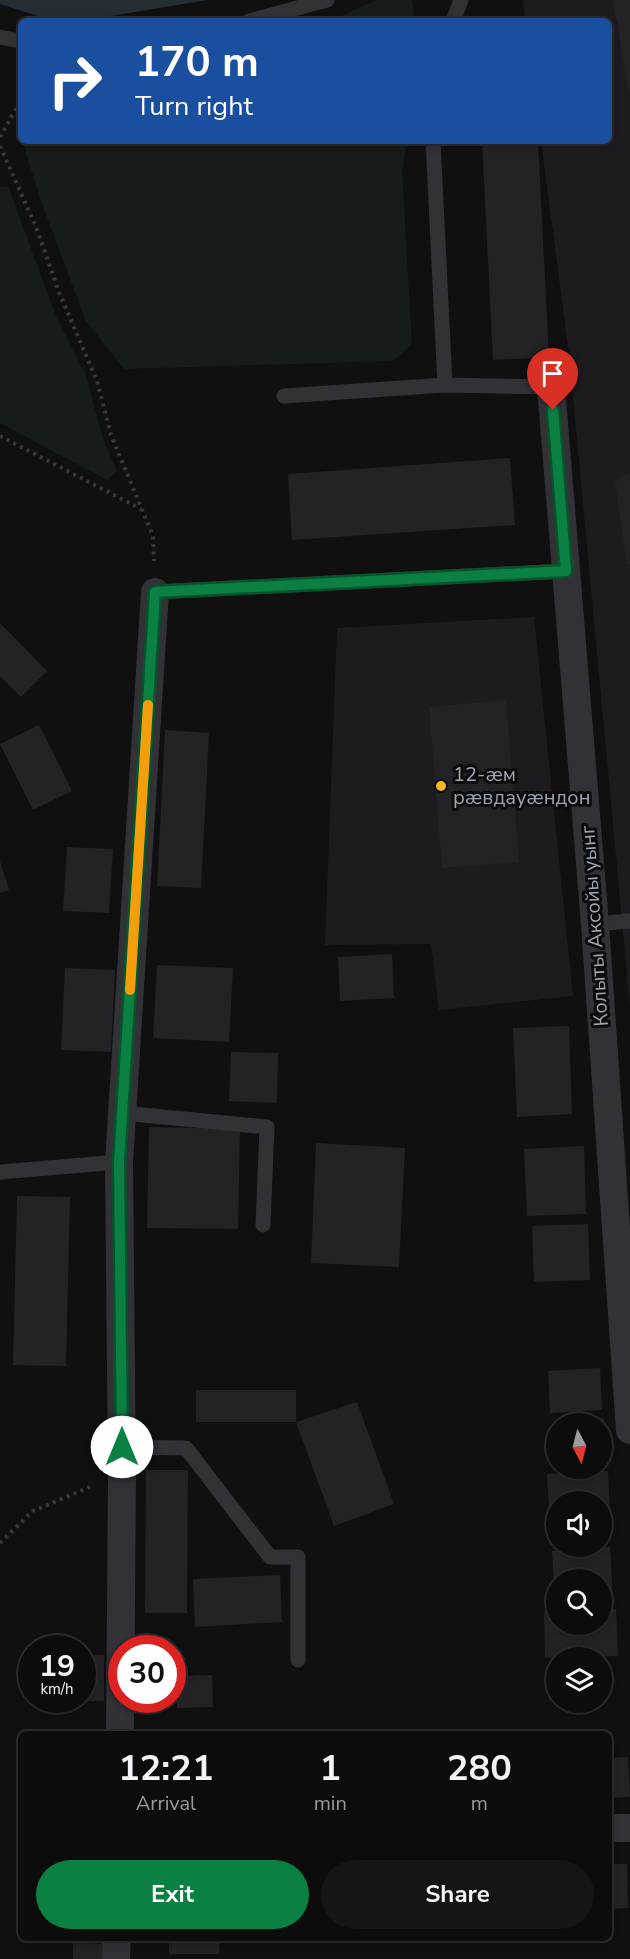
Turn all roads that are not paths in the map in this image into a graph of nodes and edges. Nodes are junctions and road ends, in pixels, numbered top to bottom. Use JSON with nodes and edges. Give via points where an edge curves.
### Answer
{"nodes":[{"id":1,"x":327,"y":0,"type":"edge"},
{"id":2,"x":461,"y":0,"type":"edge"},
{"id":3,"x":260,"y":18,"type":"edge"},
{"id":4,"x":454,"y":18,"type":"edge"},
{"id":5,"x":0,"y":37,"type":"edge"},
{"id":6,"x":18,"y":40,"type":"edge"},
{"id":7,"x":433,"y":144,"type":"edge"},
{"id":8,"x":445,"y":385,"type":"junction"},
{"id":9,"x":551,"y":387,"type":"joint"},
{"id":10,"x":284,"y":396,"type":"dead end"},
{"id":11,"x":566,"y":571,"type":"junction"},
{"id":12,"x":155,"y":592,"type":"joint"},
{"id":13,"x":630,"y":921,"type":"edge"},
{"id":14,"x":595,"y":924,"type":"junction"},
{"id":15,"x":123,"y":1113,"type":"junction"},
{"id":16,"x":119,"y":1162,"type":"junction"},
{"id":17,"x":0,"y":1172,"type":"edge"},
{"id":18,"x":263,"y":1224,"type":"dead end"},
{"id":19,"x":630,"y":1430,"type":"edge"},
{"id":20,"x":122,"y":1460,"type":"junction"},
{"id":21,"x":298,"y":1660,"type":"dead end"},
{"id":22,"x":120,"y":1731,"type":"edge"},
{"id":23,"x":612,"y":1828,"type":"edge"},
{"id":24,"x":630,"y":1828,"type":"edge"},
{"id":25,"x":117,"y":1941,"type":"edge"},
{"id":26,"x":116,"y":1959,"type":"edge"}],
"edges":[{"from":1,"to":3,"type":"lane"},
{"from":2,"to":4,"type":"lane"},
{"from":5,"to":6,"type":"lane"},
{"from":7,"to":8,"type":"lane"},
{"from":8,"to":9,"type":"lane"},
{"from":8,"to":10,"type":"lane"},
{"from":9,"to":11,"type":"street","name":"Колыты Аксойы уынг"},
{"from":11,"to":12,"type":"lane"},
{"from":11,"to":14,"type":"street","name":"Колыты Аксойы уынг"},
{"from":12,"to":15,"type":"street"},
{"from":13,"to":14,"type":"lane"},
{"from":14,"to":19,"type":"street","name":"Колыты Аксойы уынг"},
{"from":15,"to":16,"type":"street"},
{"from":15,"to":18,"type":"lane","via":[[267,1127]]},
{"from":16,"to":17,"type":"lane"},
{"from":16,"to":20,"type":"street"},
{"from":20,"to":21,"type":"lane","via":[[186,1448],[270,1557],[298,1557]]},
{"from":20,"to":22,"type":"street"},
{"from":23,"to":24,"type":"street"},
{"from":25,"to":26,"type":"street"}]}
